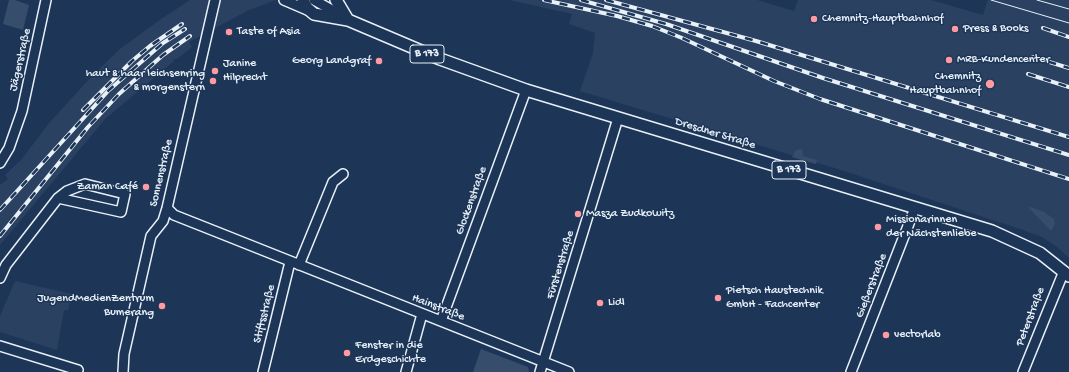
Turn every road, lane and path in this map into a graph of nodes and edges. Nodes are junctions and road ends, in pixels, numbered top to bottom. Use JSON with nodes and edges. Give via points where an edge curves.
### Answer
{"nodes":[{"id":1,"x":46,"y":0,"type":"edge"},
{"id":2,"x":215,"y":0,"type":"edge"},
{"id":3,"x":284,"y":0,"type":"edge"},
{"id":4,"x":303,"y":0,"type":"edge"},
{"id":5,"x":314,"y":0,"type":"edge"},
{"id":6,"x":336,"y":0,"type":"edge"},
{"id":7,"x":314,"y":14,"type":"junction"},
{"id":8,"x":348,"y":20,"type":"junction"},
{"id":9,"x":526,"y":90,"type":"junction"},
{"id":10,"x":618,"y":118,"type":"junction"},
{"id":11,"x":0,"y":144,"type":"edge"},
{"id":12,"x":9,"y":148,"type":"junction"},
{"id":13,"x":0,"y":163,"type":"edge"},
{"id":14,"x":342,"y":174,"type":"dead end"},
{"id":15,"x":58,"y":198,"type":"junction"},
{"id":16,"x":167,"y":208,"type":"junction"},
{"id":17,"x":915,"y":208,"type":"junction"},
{"id":18,"x":290,"y":262,"type":"junction"},
{"id":19,"x":299,"y":265,"type":"junction"},
{"id":20,"x":1066,"y":273,"type":"edge"},
{"id":21,"x":0,"y":278,"type":"edge"},
{"id":22,"x":422,"y":314,"type":"junction"},
{"id":23,"x":441,"y":321,"type":"junction"},
{"id":24,"x":0,"y":346,"type":"edge"},
{"id":25,"x":544,"y":362,"type":"junction"},
{"id":26,"x":78,"y":370,"type":"dead end"},
{"id":27,"x":123,"y":371,"type":"edge"},
{"id":28,"x":134,"y":372,"type":"edge"},
{"id":29,"x":263,"y":372,"type":"edge"},
{"id":30,"x":406,"y":372,"type":"edge"},
{"id":31,"x":540,"y":372,"type":"edge"},
{"id":32,"x":569,"y":372,"type":"edge"},
{"id":33,"x":851,"y":372,"type":"edge"},
{"id":34,"x":1023,"y":372,"type":"edge"}],
"edges":[{"from":1,"to":12,"type":"street","name":"Jägerstraße","via":[[22,111]]},
{"from":2,"to":16,"type":"street","name":"Sonnenstraße"},
{"from":3,"to":7,"type":"street"},
{"from":4,"to":7,"type":"main road"},
{"from":5,"to":8,"type":"street","name":"Dresdner Straße"},
{"from":6,"to":8,"type":"main road"},
{"from":7,"to":8,"type":"main road","name":"Dresdner Straße","number":"B 173"},
{"from":8,"to":9,"type":"main road","name":"Dresdner Straße","number":"B 173","via":[[434,56]]},
{"from":9,"to":10,"type":"main road","name":"Dresdner Straße","number":"B 173"},
{"from":9,"to":23,"type":"street","name":"Glockenstraße"},
{"from":10,"to":17,"type":"main road","name":"Dresdner Straße","number":"B 173"},
{"from":10,"to":25,"type":"street","name":"Fürstenstraße"},
{"from":11,"to":12,"type":"street"},
{"from":12,"to":13,"type":"street","name":"Jägerstraße"},
{"from":14,"to":19,"type":"street","via":[[333,182]]},
{"from":15,"to":15,"type":"street","via":[[121,212],[125,194],[85,184]]},
{"from":15,"to":21,"type":"street","via":[[6,265]]},
{"from":16,"to":18,"type":"street","name":"Hainstraße","via":[[174,215]]},
{"from":16,"to":27,"type":"street","name":"Sonnenstraße","via":[[162,221],[151,236],[124,354]]},
{"from":17,"to":20,"type":"main road","name":"Dresdner Straße","number":"B 173","via":[[1010,238],[1040,253]]},
{"from":17,"to":33,"type":"street","name":"Gießerstraße"},
{"from":18,"to":19,"type":"street","name":"Hainstraße"},
{"from":18,"to":29,"type":"street","name":"Stiftsstraße"},
{"from":19,"to":22,"type":"street","name":"Hainstraße"},
{"from":20,"to":34,"type":"street","name":"Peterstraße"},
{"from":22,"to":23,"type":"street","name":"Hainstraße"},
{"from":22,"to":30,"type":"street"},
{"from":23,"to":25,"type":"street","name":"Hainstraße"},
{"from":24,"to":26,"type":"street"},
{"from":25,"to":31,"type":"street","name":"Fürstenstraße"},
{"from":25,"to":32,"type":"street","name":"Hainstraße"},
{"from":27,"to":28,"type":"street"}]}
